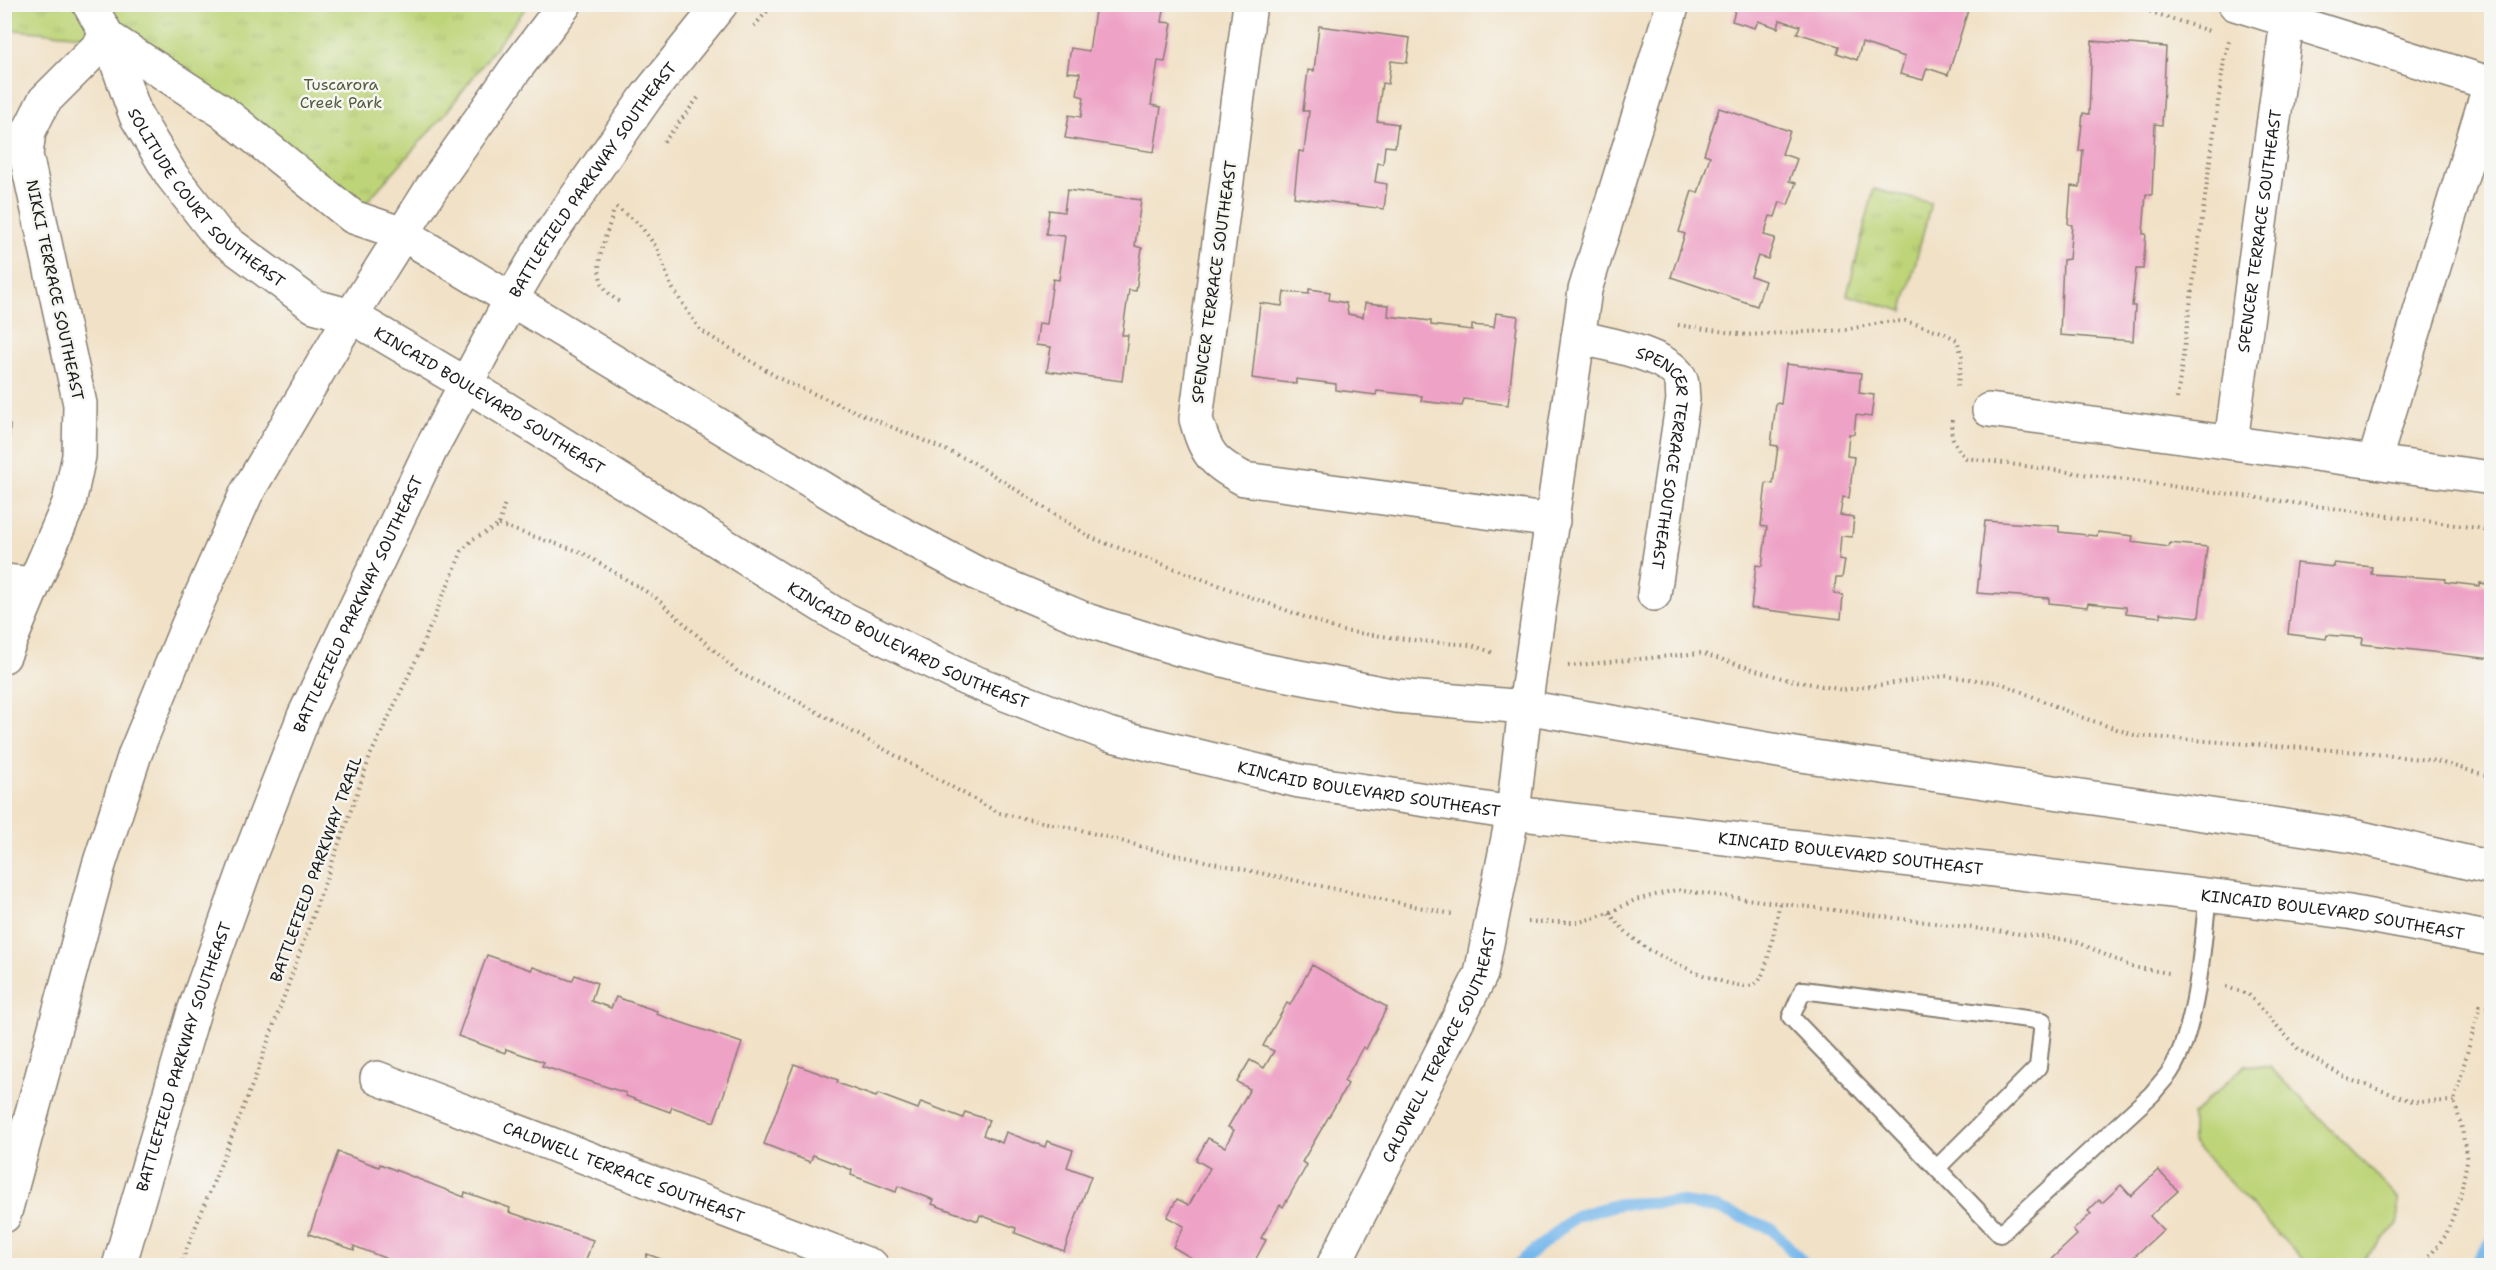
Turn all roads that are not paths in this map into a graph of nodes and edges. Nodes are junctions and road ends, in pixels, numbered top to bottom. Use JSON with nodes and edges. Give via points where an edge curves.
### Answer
{"nodes":[{"id":1,"x":89,"y":4,"type":"edge"},
{"id":2,"x":565,"y":4,"type":"edge"},
{"id":3,"x":721,"y":4,"type":"edge"},
{"id":4,"x":1250,"y":4,"type":"edge"},
{"id":5,"x":1673,"y":4,"type":"edge"},
{"id":6,"x":2235,"y":4,"type":"edge"},
{"id":7,"x":2287,"y":21,"type":"junction"},
{"id":8,"x":108,"y":38,"type":"junction"},
{"id":9,"x":2491,"y":84,"type":"edge"},
{"id":10,"x":17,"y":129,"type":"edge"},
{"id":11,"x":403,"y":234,"type":"junction"},
{"id":12,"x":512,"y":298,"type":"junction"},
{"id":13,"x":351,"y":316,"type":"junction"},
{"id":14,"x":1578,"y":338,"type":"junction"},
{"id":15,"x":466,"y":384,"type":"junction"},
{"id":16,"x":1989,"y":410,"type":"dead end"},
{"id":17,"x":2232,"y":442,"type":"junction"},
{"id":18,"x":2374,"y":462,"type":"junction"},
{"id":19,"x":2492,"y":478,"type":"edge"},
{"id":20,"x":1553,"y":521,"type":"junction"},
{"id":21,"x":19,"y":583,"type":"edge"},
{"id":22,"x":1654,"y":594,"type":"dead end"},
{"id":23,"x":4,"y":656,"type":"edge"},
{"id":24,"x":1525,"y":708,"type":"junction"},
{"id":25,"x":1513,"y":813,"type":"junction"},
{"id":26,"x":2492,"y":868,"type":"edge"},
{"id":27,"x":2208,"y":894,"type":"junction"},
{"id":28,"x":2492,"y":939,"type":"edge"},
{"id":29,"x":377,"y":1078,"type":"dead end"},
{"id":30,"x":1937,"y":1168,"type":"junction"},
{"id":31,"x":4,"y":1216,"type":"edge"},
{"id":32,"x":119,"y":1266,"type":"edge"},
{"id":33,"x":872,"y":1266,"type":"edge"},
{"id":34,"x":1333,"y":1266,"type":"edge"}],
"edges":[{"from":1,"to":8,"type":"street","name":"SOLITUDE COURT SOUTHEAST"},
{"from":2,"to":11,"type":"street","via":[[514,71]]},
{"from":3,"to":12,"type":"street","name":"BATTLEFIELD PARKWAY SOUTHEAST","via":[[640,105],[545,242]]},
{"from":4,"to":20,"type":"street","name":"SPENCER TERRACE SOUTHEAST","via":[[1196,418],[1203,445],[1221,467],[1244,479]]},
{"from":5,"to":14,"type":"street","via":[[1585,290]]},
{"from":6,"to":7,"type":"street"},
{"from":7,"to":9,"type":"street"},
{"from":7,"to":17,"type":"street","name":"SPENCER TERRACE SOUTHEAST"},
{"from":8,"to":10,"type":"street","name":"NIKKI TERRACE SOUTHEAST"},
{"from":8,"to":11,"type":"street","name":"SOLITUDE COURT SOUTHEAST","via":[[223,112],[353,217]]},
{"from":8,"to":13,"type":"street","name":"SOLITUDE COURT SOUTHEAST","via":[[136,116],[172,176],[219,236],[314,306]]},
{"from":9,"to":18,"type":"street"},
{"from":10,"to":21,"type":"street","name":"NIKKI TERRACE SOUTHEAST","via":[[80,404],[79,456],[69,503]]},
{"from":11,"to":12,"type":"street"},
{"from":11,"to":13,"type":"street"},
{"from":12,"to":15,"type":"street","name":"BATTLEFIELD PARKWAY SOUTHEAST"},
{"from":12,"to":24,"type":"street","via":[[872,518],[978,574],[1089,621],[1274,673],[1396,696]]},
{"from":13,"to":15,"type":"street","name":"KINCAID BOULEVARD SOUTHEAST"},
{"from":13,"to":31,"type":"street","via":[[246,494],[135,754],[96,876]]},
{"from":14,"to":20,"type":"street"},
{"from":14,"to":22,"type":"street","name":"SPENCER TERRACE SOUTHEAST","via":[[1648,355],[1681,379],[1683,399]]},
{"from":15,"to":25,"type":"street","name":"KINCAID BOULEVARD SOUTHEAST","via":[[835,614],[964,678],[1108,734],[1239,768],[1299,781]]},
{"from":15,"to":32,"type":"street","name":"BATTLEFIELD PARKWAY SOUTHEAST","via":[[304,716],[194,1011]]},
{"from":16,"to":17,"type":"street"},
{"from":17,"to":18,"type":"street"},
{"from":18,"to":19,"type":"street"},
{"from":20,"to":24,"type":"street"},
{"from":21,"to":23,"type":"street","name":"NIKKI TERRACE SOUTHEAST"},
{"from":24,"to":25,"type":"street"},
{"from":24,"to":26,"type":"street","via":[[1801,755],[2353,836]]},
{"from":25,"to":27,"type":"street","name":"KINCAID BOULEVARD SOUTHEAST"},
{"from":25,"to":34,"type":"street","name":"CALDWELL TERRACE SOUTHEAST","via":[[1481,974]]},
{"from":27,"to":28,"type":"street","name":"KINCAID BOULEVARD SOUTHEAST","via":[[2349,912]]},
{"from":27,"to":30,"type":"lane","via":[[2198,979],[2185,1040],[2170,1071],[2152,1094],[2000,1234]]},
{"from":29,"to":33,"type":"street","name":"CALDWELL TERRACE SOUTHEAST"},
{"from":30,"to":30,"type":"lane","via":[[1791,1017],[1803,990],[2043,1021],[2038,1067]]}]}
